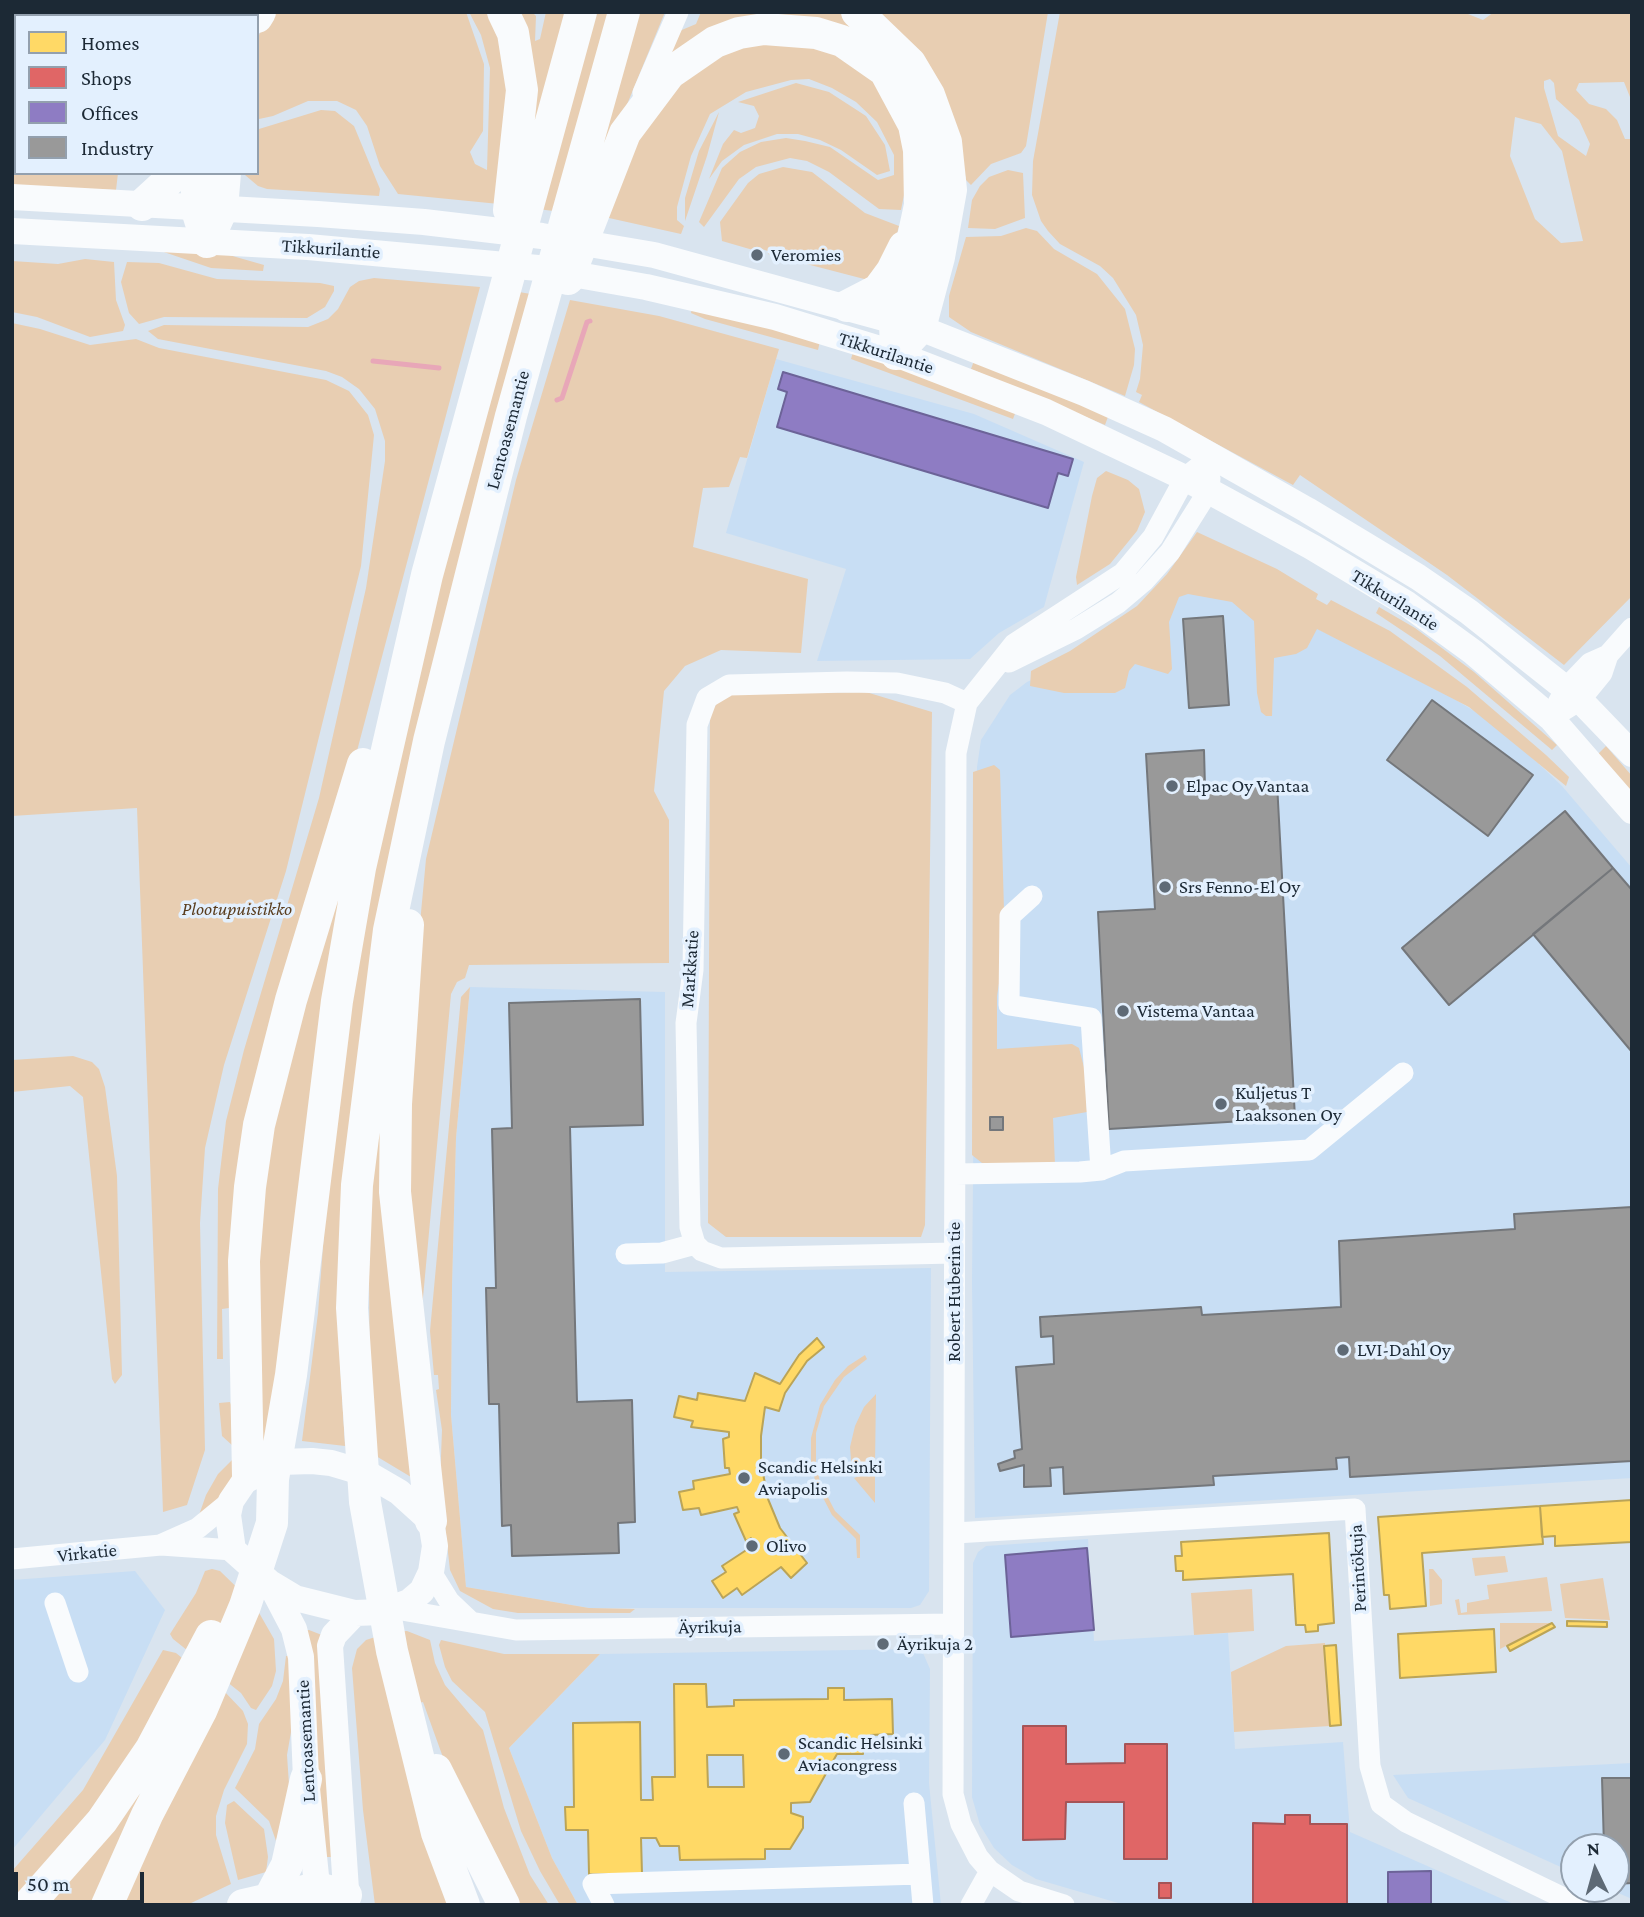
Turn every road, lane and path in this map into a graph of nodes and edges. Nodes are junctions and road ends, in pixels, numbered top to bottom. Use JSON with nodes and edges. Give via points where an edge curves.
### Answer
{"nodes":[{"id":1,"x":503,"y":12,"type":"edge"},
{"id":2,"x":581,"y":12,"type":"edge"},
{"id":3,"x":624,"y":12,"type":"edge"},
{"id":4,"x":678,"y":12,"type":"edge"},
{"id":5,"x":857,"y":12,"type":"edge"},
{"id":6,"x":625,"y":133,"type":"junction"},
{"id":7,"x":175,"y":175,"type":"edge"},
{"id":8,"x":199,"y":175,"type":"edge"},
{"id":9,"x":224,"y":175,"type":"edge"},
{"id":10,"x":12,"y":197,"type":"edge"},
{"id":11,"x":142,"y":205,"type":"junction"},
{"id":12,"x":209,"y":208,"type":"junction"},
{"id":13,"x":918,"y":217,"type":"junction"},
{"id":14,"x":12,"y":232,"type":"edge"},
{"id":15,"x":206,"y":242,"type":"junction"},
{"id":16,"x":847,"y":306,"type":"junction"},
{"id":17,"x":496,"y":319,"type":"junction"},
{"id":18,"x":907,"y":324,"type":"junction"},
{"id":19,"x":896,"y":354,"type":"junction"},
{"id":20,"x":511,"y":416,"type":"junction"},
{"id":21,"x":1211,"y":457,"type":"junction"},
{"id":22,"x":1185,"y":478,"type":"junction"},
{"id":23,"x":1209,"y":490,"type":"junction"},
{"id":24,"x":1632,"y":628,"type":"edge"},
{"id":25,"x":414,"y":629,"type":"junction"},
{"id":26,"x":989,"y":674,"type":"junction"},
{"id":27,"x":1573,"y":694,"type":"junction"},
{"id":28,"x":967,"y":703,"type":"junction"},
{"id":29,"x":1551,"y":718,"type":"junction"},
{"id":30,"x":1632,"y":754,"type":"edge"},
{"id":31,"x":1632,"y":811,"type":"edge"},
{"id":32,"x":406,"y":850,"type":"junction"},
{"id":33,"x":1032,"y":897,"type":"dead end"},
{"id":34,"x":1403,"y":1073,"type":"dead end"},
{"id":35,"x":1101,"y":1170,"type":"junction"},
{"id":36,"x":955,"y":1174,"type":"junction"},
{"id":37,"x":695,"y":1244,"type":"junction"},
{"id":38,"x":954,"y":1253,"type":"junction"},
{"id":39,"x":626,"y":1254,"type":"dead end"},
{"id":40,"x":250,"y":1485,"type":"junction"},
{"id":41,"x":431,"y":1521,"type":"junction"},
{"id":42,"x":954,"y":1533,"type":"junction"},
{"id":43,"x":161,"y":1545,"type":"junction"},
{"id":44,"x":233,"y":1550,"type":"junction"},
{"id":45,"x":12,"y":1559,"type":"edge"},
{"id":46,"x":431,"y":1572,"type":"junction"},
{"id":47,"x":270,"y":1583,"type":"junction"},
{"id":48,"x":55,"y":1603,"type":"dead end"},
{"id":49,"x":396,"y":1609,"type":"junction"},
{"id":50,"x":355,"y":1613,"type":"junction"},
{"id":51,"x":469,"y":1620,"type":"junction"},
{"id":52,"x":952,"y":1624,"type":"junction"},
{"id":53,"x":78,"y":1672,"type":"dead end"},
{"id":54,"x":190,"y":1705,"type":"junction"},
{"id":55,"x":411,"y":1718,"type":"junction"},
{"id":56,"x":306,"y":1779,"type":"junction"},
{"id":57,"x":914,"y":1803,"type":"dead end"},
{"id":58,"x":990,"y":1871,"type":"junction"},
{"id":59,"x":920,"y":1874,"type":"junction"},
{"id":60,"x":332,"y":1899,"type":"edge"},
{"id":61,"x":256,"y":1901,"type":"edge"},
{"id":62,"x":28,"y":1905,"type":"edge"},
{"id":63,"x":107,"y":1905,"type":"edge"},
{"id":64,"x":464,"y":1905,"type":"edge"},
{"id":65,"x":504,"y":1905,"type":"edge"},
{"id":66,"x":604,"y":1905,"type":"edge"},
{"id":67,"x":923,"y":1905,"type":"edge"},
{"id":68,"x":971,"y":1905,"type":"edge"},
{"id":69,"x":1064,"y":1905,"type":"edge"},
{"id":70,"x":1578,"y":1905,"type":"edge"}],
"edges":[{"from":1,"to":17,"type":"highway","via":[[513,33],[522,90]]},
{"from":2,"to":17,"type":"highway"},
{"from":3,"to":20,"type":"highway","name":"Lentoasemantie"},
{"from":4,"to":6,"type":"street"},
{"from":5,"to":18,"type":"highway","via":[[910,63],[929,95],[946,142],[951,190],[939,257]]},
{"from":6,"to":13,"type":"highway","via":[[670,73],[715,42],[764,29],[817,33],[842,41],[885,71],[901,99],[914,125],[919,150]]},
{"from":6,"to":20,"type":"highway","via":[[578,248],[542,355]]},
{"from":7,"to":11,"type":"highway"},
{"from":8,"to":12,"type":"highway"},
{"from":9,"to":12,"type":"highway"},
{"from":10,"to":11,"type":"main road","name":"Tikkurilantie"},
{"from":11,"to":12,"type":"main road","name":"Tikkurilantie"},
{"from":12,"to":15,"type":"highway"},
{"from":12,"to":16,"type":"main road","name":"Tikkurilantie","via":[[424,222],[541,236],[654,256]]},
{"from":13,"to":16,"type":"highway","via":[[878,290]]},
{"from":13,"to":18,"type":"highway"},
{"from":14,"to":15,"type":"main road","name":"Tikkurilantie"},
{"from":15,"to":19,"type":"main road","name":"Tikkurilantie","via":[[538,268],[775,317]]},
{"from":16,"to":18,"type":"main road","name":"Tikkurilantie"},
{"from":17,"to":25,"type":"highway"},
{"from":18,"to":19,"type":"highway"},
{"from":18,"to":21,"type":"main road","name":"Tikkurilantie","via":[[1084,393],[1164,429]]},
{"from":19,"to":22,"type":"main road","name":"Tikkurilantie","via":[[1046,412]]},
{"from":20,"to":32,"type":"highway","name":"Lentoasemantie","via":[[456,627]]},
{"from":21,"to":22,"type":"street","name":"Robert Huberin tie"},
{"from":21,"to":23,"type":"street","name":"Robert Huberin tie"},
{"from":21,"to":27,"type":"main road","name":"Tikkurilantie","via":[[1418,577]]},
{"from":22,"to":23,"type":"main road","name":"Tikkurilantie"},
{"from":22,"to":26,"type":"street","name":"Robert Huberin tie","via":[[1153,537],[1132,563],[1113,582],[1014,644]]},
{"from":23,"to":26,"type":"street","name":"Robert Huberin tie","via":[[1170,552],[1126,596],[1076,629]]},
{"from":23,"to":29,"type":"main road","name":"Tikkurilantie","via":[[1407,604]]},
{"from":24,"to":27,"type":"street","via":[[1608,655],[1602,673]]},
{"from":25,"to":40,"type":"highway","via":[[360,868],[337,1001],[291,1375]]},
{"from":25,"to":40,"type":"highway","via":[[380,698],[259,1125],[244,1261]]},
{"from":26,"to":28,"type":"street","name":"Robert Huberin tie"},
{"from":27,"to":29,"type":"street"},
{"from":27,"to":30,"type":"main road","name":"Tikkurilantie"},
{"from":28,"to":36,"type":"street","name":"Robert Huberin tie","via":[[956,753]]},
{"from":28,"to":37,"type":"street","name":"Markkatie","via":[[945,693],[897,683],[846,682],[729,685],[702,705],[697,725],[693,970],[686,1023],[690,1227]]},
{"from":29,"to":31,"type":"main road","name":"Tikkurilantie"},
{"from":32,"to":41,"type":"highway","via":[[408,920],[395,1192]]},
{"from":32,"to":55,"type":"highway","via":[[389,930],[364,1115],[354,1250],[354,1376],[377,1584]]},
{"from":33,"to":35,"type":"street","via":[[1010,916],[1009,1005],[1091,1018]]},
{"from":34,"to":35,"type":"street","via":[[1308,1150],[1124,1161]]},
{"from":35,"to":36,"type":"street"},
{"from":36,"to":38,"type":"street","name":"Robert Huberin tie"},
{"from":37,"to":38,"type":"street","via":[[720,1258]]},
{"from":37,"to":39,"type":"street","via":[[662,1253]]},
{"from":38,"to":42,"type":"street","name":"Robert Huberin tie"},
{"from":40,"to":41,"type":"main road","via":[[281,1462],[331,1463],[388,1485]]},
{"from":40,"to":43,"type":"street","name":"Virkatie","via":[[198,1528]]},
{"from":40,"to":44,"type":"main road","via":[[228,1516]]},
{"from":40,"to":54,"type":"highway","via":[[272,1523],[246,1606]]},
{"from":41,"to":46,"type":"main road","via":[[435,1546]]},
{"from":42,"to":52,"type":"street","name":"Robert Huberin tie"},
{"from":42,"to":70,"type":"street","name":"Perintökuja","via":[[1355,1509],[1370,1766],[1381,1804],[1406,1822]]},
{"from":43,"to":44,"type":"street","name":"Virkatie"},
{"from":43,"to":45,"type":"street","name":"Virkatie"},
{"from":44,"to":47,"type":"main road"},
{"from":46,"to":49,"type":"main road","via":[[422,1591]]},
{"from":46,"to":51,"type":"street"},
{"from":47,"to":50,"type":"main road","via":[[295,1598]]},
{"from":47,"to":56,"type":"main road","name":"Lentoasemantie","via":[[294,1629],[301,1657]]},
{"from":48,"to":53,"type":"street"},
{"from":49,"to":50,"type":"main road"},
{"from":49,"to":51,"type":"street","name":"Äyrikuja"},
{"from":50,"to":60,"type":"main road","name":"Lentoasemantie","via":[[330,1646]]},
{"from":51,"to":52,"type":"street","name":"Äyrikuja","via":[[516,1630]]},
{"from":52,"to":58,"type":"street","name":"Robert Huberin tie","via":[[953,1794],[961,1824]]},
{"from":54,"to":62,"type":"highway","via":[[102,1821]]},
{"from":54,"to":63,"type":"highway"},
{"from":55,"to":64,"type":"highway","via":[[437,1833]]},
{"from":55,"to":65,"type":"highway"},
{"from":56,"to":60,"type":"main road","name":"Lentoasemantie"},
{"from":56,"to":61,"type":"highway","via":[[287,1865]]},
{"from":57,"to":59,"type":"street"},
{"from":58,"to":68,"type":"street"},
{"from":58,"to":69,"type":"street","via":[[1019,1891]]},
{"from":59,"to":66,"type":"street","via":[[593,1884]]},
{"from":59,"to":67,"type":"street"},
{"from":60,"to":61,"type":"highway"}]}
